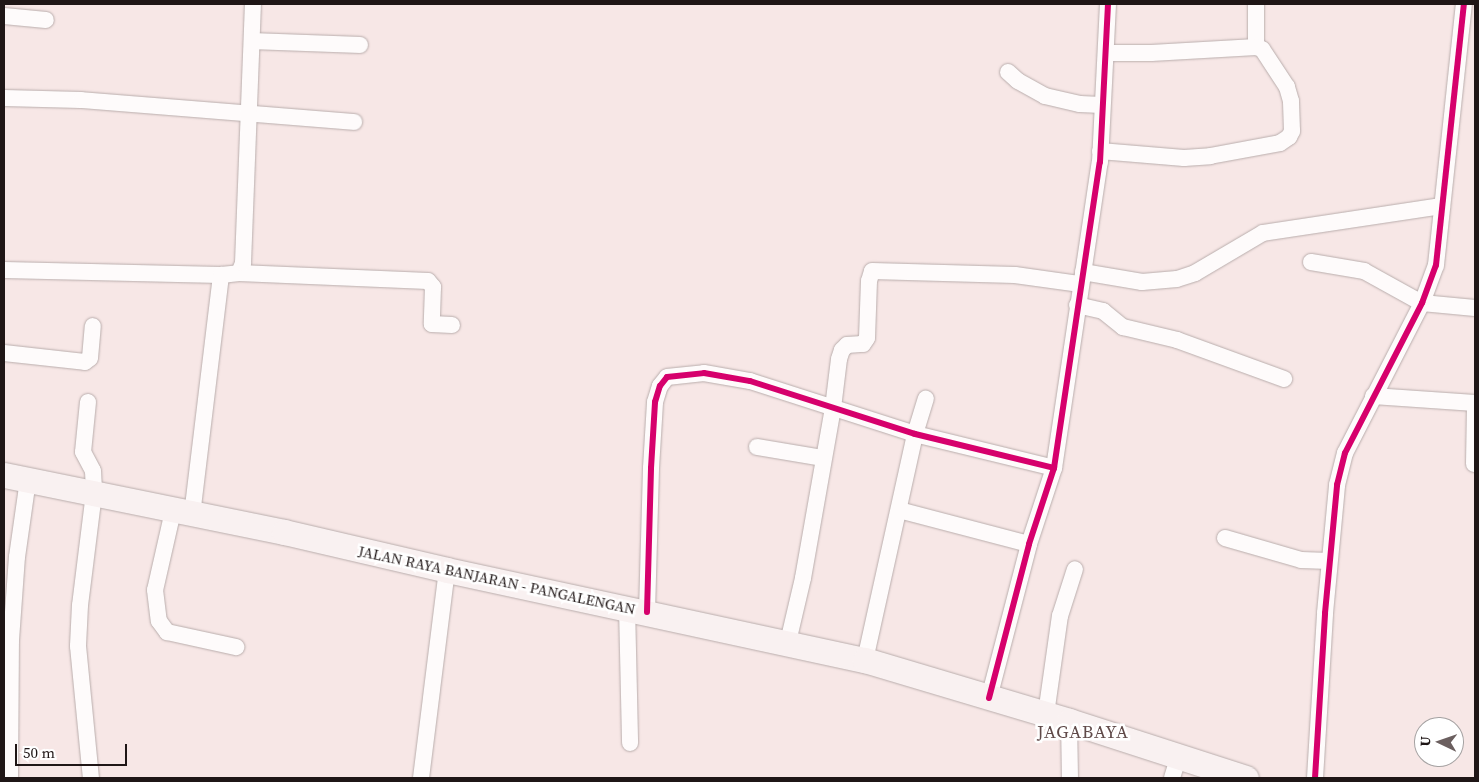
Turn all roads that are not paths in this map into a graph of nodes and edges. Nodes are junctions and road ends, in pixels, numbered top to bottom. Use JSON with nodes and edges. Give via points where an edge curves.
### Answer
{"nodes":[{"id":1,"x":253,"y":4,"type":"edge"},
{"id":2,"x":1108,"y":4,"type":"edge"},
{"id":3,"x":1256,"y":4,"type":"edge"},
{"id":4,"x":1464,"y":4,"type":"edge"},
{"id":5,"x":4,"y":16,"type":"edge"},
{"id":6,"x":46,"y":20,"type":"dead end"},
{"id":7,"x":252,"y":42,"type":"junction"},
{"id":8,"x":360,"y":45,"type":"dead end"},
{"id":9,"x":1256,"y":47,"type":"junction"},
{"id":10,"x":1106,"y":54,"type":"junction"},
{"id":11,"x":1008,"y":72,"type":"dead end"},
{"id":12,"x":4,"y":98,"type":"edge"},
{"id":13,"x":1101,"y":105,"type":"junction"},
{"id":14,"x":249,"y":114,"type":"junction"},
{"id":15,"x":354,"y":122,"type":"dead end"},
{"id":16,"x":1100,"y":151,"type":"junction"},
{"id":17,"x":1442,"y":206,"type":"junction"},
{"id":18,"x":1311,"y":262,"type":"dead end"},
{"id":19,"x":4,"y":270,"type":"edge"},
{"id":20,"x":239,"y":273,"type":"junction"},
{"id":21,"x":221,"y":275,"type":"junction"},
{"id":22,"x":1081,"y":278,"type":"junction"},
{"id":23,"x":1422,"y":303,"type":"junction"},
{"id":24,"x":1078,"y":304,"type":"junction"},
{"id":25,"x":1475,"y":308,"type":"edge"},
{"id":26,"x":452,"y":325,"type":"dead end"},
{"id":27,"x":93,"y":326,"type":"dead end"},
{"id":28,"x":4,"y":353,"type":"edge"},
{"id":29,"x":1284,"y":379,"type":"dead end"},
{"id":30,"x":1373,"y":396,"type":"junction"},
{"id":31,"x":926,"y":399,"type":"dead end"},
{"id":32,"x":88,"y":402,"type":"dead end"},
{"id":33,"x":1475,"y":404,"type":"edge"},
{"id":34,"x":833,"y":408,"type":"junction"},
{"id":35,"x":916,"y":434,"type":"junction"},
{"id":36,"x":757,"y":448,"type":"dead end"},
{"id":37,"x":823,"y":458,"type":"junction"},
{"id":38,"x":1474,"y":464,"type":"edge"},
{"id":39,"x":1054,"y":468,"type":"junction"},
{"id":40,"x":4,"y":475,"type":"edge"},
{"id":41,"x":28,"y":480,"type":"junction"},
{"id":42,"x":94,"y":492,"type":"junction"},
{"id":43,"x":899,"y":510,"type":"junction"},
{"id":44,"x":182,"y":513,"type":"junction"},
{"id":45,"x":1225,"y":538,"type":"dead end"},
{"id":46,"x":1029,"y":544,"type":"junction"},
{"id":47,"x":1329,"y":562,"type":"junction"},
{"id":48,"x":1075,"y":569,"type":"dead end"},
{"id":49,"x":447,"y":570,"type":"junction"},
{"id":50,"x":637,"y":610,"type":"junction"},
{"id":51,"x":788,"y":642,"type":"junction"},
{"id":52,"x":236,"y":647,"type":"dead end"},
{"id":53,"x":865,"y":660,"type":"junction"},
{"id":54,"x":989,"y":698,"type":"junction"},
{"id":55,"x":1057,"y":717,"type":"junction"},
{"id":56,"x":630,"y":743,"type":"dead end"},
{"id":57,"x":1175,"y":768,"type":"edge"},
{"id":58,"x":10,"y":778,"type":"edge"},
{"id":59,"x":90,"y":778,"type":"edge"},
{"id":60,"x":421,"y":778,"type":"edge"},
{"id":61,"x":1070,"y":778,"type":"edge"},
{"id":62,"x":1246,"y":778,"type":"edge"},
{"id":63,"x":1315,"y":778,"type":"edge"}],
"edges":[{"from":1,"to":7,"type":"street"},
{"from":2,"to":10,"type":"street"},
{"from":3,"to":9,"type":"street"},
{"from":4,"to":17,"type":"street"},
{"from":5,"to":6,"type":"street"},
{"from":7,"to":8,"type":"street"},
{"from":7,"to":14,"type":"street"},
{"from":9,"to":10,"type":"street"},
{"from":9,"to":16,"type":"street","via":[[1265,52],[1287,87],[1292,131],[1285,141],[1224,154],[1184,158]]},
{"from":10,"to":13,"type":"street"},
{"from":11,"to":13,"type":"street","via":[[1045,96]]},
{"from":12,"to":14,"type":"street","via":[[82,100]]},
{"from":13,"to":16,"type":"street"},
{"from":14,"to":15,"type":"street"},
{"from":14,"to":20,"type":"street","via":[[243,263]]},
{"from":16,"to":22,"type":"street"},
{"from":17,"to":22,"type":"street","via":[[1263,233],[1195,273],[1177,279],[1142,282]]},
{"from":17,"to":23,"type":"street","via":[[1436,265]]},
{"from":18,"to":23,"type":"street","via":[[1364,271]]},
{"from":19,"to":21,"type":"street"},
{"from":20,"to":21,"type":"street"},
{"from":20,"to":26,"type":"street","via":[[428,281],[433,286],[432,324]]},
{"from":21,"to":44,"type":"street"},
{"from":22,"to":24,"type":"street"},
{"from":22,"to":34,"type":"street","via":[[872,271],[869,276],[867,338],[863,344],[842,350]]},
{"from":23,"to":25,"type":"street"},
{"from":23,"to":30,"type":"street"},
{"from":24,"to":29,"type":"street","via":[[1103,311],[1123,327],[1177,340]]},
{"from":24,"to":39,"type":"street"},
{"from":27,"to":28,"type":"street","via":[[90,358],[86,362]]},
{"from":30,"to":33,"type":"street"},
{"from":30,"to":47,"type":"street","via":[[1340,469]]},
{"from":31,"to":35,"type":"street"},
{"from":32,"to":42,"type":"street","via":[[83,452],[93,472]]},
{"from":33,"to":38,"type":"street"},
{"from":34,"to":35,"type":"street"},
{"from":34,"to":37,"type":"street"},
{"from":34,"to":50,"type":"street","via":[[750,381],[704,373],[667,377],[655,402]]},
{"from":35,"to":39,"type":"street"},
{"from":35,"to":43,"type":"street"},
{"from":36,"to":37,"type":"street"},
{"from":37,"to":51,"type":"street"},
{"from":39,"to":46,"type":"street"},
{"from":40,"to":41,"type":"main road","name":"JALAN RAYA BANJARAN - PANGALENGAN"},
{"from":41,"to":42,"type":"main road","name":"JALAN RAYA BANJARAN - PANGALENGAN"},
{"from":41,"to":58,"type":"street","via":[[17,557],[11,640]]},
{"from":42,"to":44,"type":"main road","name":"JALAN RAYA BANJARAN - PANGALENGAN"},
{"from":42,"to":59,"type":"street","via":[[78,646]]},
{"from":43,"to":46,"type":"street"},
{"from":43,"to":53,"type":"street"},
{"from":44,"to":49,"type":"main road","name":"JALAN RAYA BANJARAN - PANGALENGAN","via":[[284,532]]},
{"from":44,"to":52,"type":"street","via":[[155,590],[159,621],[167,632]]},
{"from":45,"to":47,"type":"street","via":[[1301,560]]},
{"from":46,"to":54,"type":"street"},
{"from":47,"to":63,"type":"street"},
{"from":48,"to":55,"type":"street","via":[[1060,616]]},
{"from":49,"to":50,"type":"main road","name":"JALAN RAYA BANJARAN - PANGALENGAN"},
{"from":49,"to":60,"type":"street"},
{"from":50,"to":51,"type":"main road","name":"JALAN RAYA BANJARAN - PANGALENGAN"},
{"from":50,"to":56,"type":"street"},
{"from":51,"to":53,"type":"main road","name":"JALAN RAYA BANJARAN - PANGALENGAN"},
{"from":53,"to":54,"type":"main road","name":"JALAN RAYA BANJARAN - PANGALENGAN"},
{"from":54,"to":55,"type":"main road","name":"JALAN RAYA BANJARAN - PANGALENGAN"},
{"from":55,"to":57,"type":"main road","name":"JALAN RAYA BANJARAN - PANGALENGAN"},
{"from":55,"to":61,"type":"street"},
{"from":57,"to":62,"type":"main road","name":"JALAN RAYA BANJARAN - PANGALENGAN"}]}
